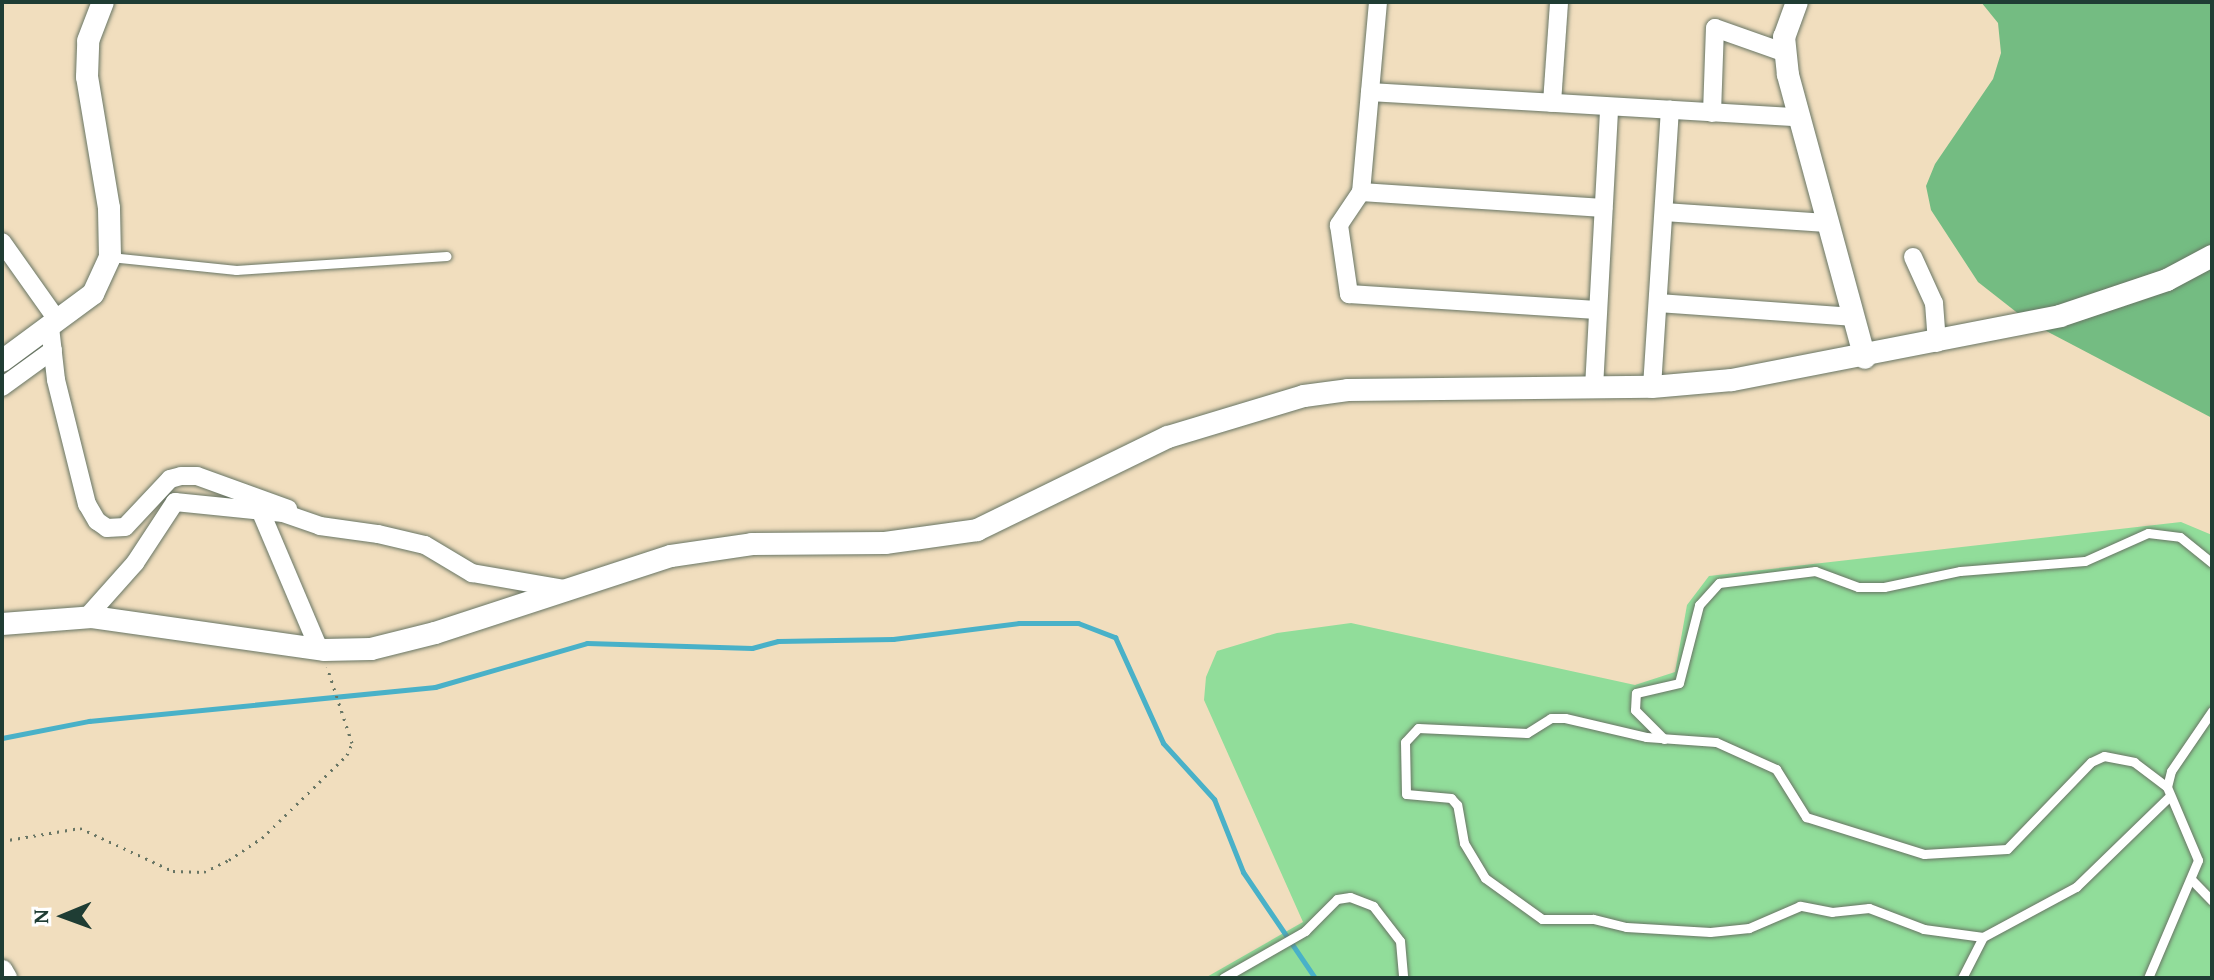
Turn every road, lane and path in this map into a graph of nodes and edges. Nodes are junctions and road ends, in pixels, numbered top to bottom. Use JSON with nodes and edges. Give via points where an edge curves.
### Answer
{"nodes":[{"id":1,"x":103,"y":2,"type":"edge"},
{"id":2,"x":1378,"y":2,"type":"edge"},
{"id":3,"x":1559,"y":2,"type":"edge"},
{"id":4,"x":1797,"y":2,"type":"edge"},
{"id":5,"x":1786,"y":53,"type":"junction"},
{"id":6,"x":1370,"y":92,"type":"junction"},
{"id":7,"x":1552,"y":103,"type":"junction"},
{"id":8,"x":1609,"y":107,"type":"junction"},
{"id":9,"x":1670,"y":110,"type":"junction"},
{"id":10,"x":1712,"y":113,"type":"junction"},
{"id":11,"x":1796,"y":117,"type":"junction"},
{"id":12,"x":1361,"y":192,"type":"junction"},
{"id":13,"x":1603,"y":208,"type":"junction"},
{"id":14,"x":1664,"y":212,"type":"junction"},
{"id":15,"x":1827,"y":223,"type":"junction"},
{"id":16,"x":2,"y":242,"type":"edge"},
{"id":17,"x":447,"y":256,"type":"dead end"},
{"id":18,"x":2212,"y":256,"type":"edge"},
{"id":19,"x":110,"y":257,"type":"junction"},
{"id":20,"x":1913,"y":257,"type":"dead end"},
{"id":21,"x":1658,"y":303,"type":"junction"},
{"id":22,"x":1596,"y":310,"type":"junction"},
{"id":23,"x":1853,"y":317,"type":"junction"},
{"id":24,"x":54,"y":324,"type":"junction"},
{"id":25,"x":1937,"y":343,"type":"junction"},
{"id":26,"x":53,"y":350,"type":"junction"},
{"id":27,"x":1865,"y":358,"type":"junction"},
{"id":28,"x":2,"y":361,"type":"edge"},
{"id":29,"x":2,"y":387,"type":"edge"},
{"id":30,"x":1652,"y":387,"type":"junction"},
{"id":31,"x":1594,"y":388,"type":"junction"},
{"id":32,"x":260,"y":510,"type":"junction"},
{"id":33,"x":303,"y":520,"type":"junction"},
{"id":34,"x":2212,"y":563,"type":"edge"},
{"id":35,"x":564,"y":589,"type":"junction"},
{"id":36,"x":86,"y":618,"type":"junction"},
{"id":37,"x":2,"y":624,"type":"edge"},
{"id":38,"x":322,"y":650,"type":"junction"},
{"id":39,"x":2212,"y":711,"type":"edge"},
{"id":40,"x":1664,"y":739,"type":"junction"},
{"id":41,"x":2169,"y":792,"type":"junction"},
{"id":42,"x":2,"y":841,"type":"edge"},
{"id":43,"x":2191,"y":879,"type":"junction"},
{"id":44,"x":2212,"y":901,"type":"edge"},
{"id":45,"x":1983,"y":937,"type":"junction"},
{"id":46,"x":2,"y":971,"type":"edge"},
{"id":47,"x":6,"y":978,"type":"edge"},
{"id":48,"x":1223,"y":978,"type":"edge"},
{"id":49,"x":1403,"y":978,"type":"edge"},
{"id":50,"x":1962,"y":978,"type":"edge"},
{"id":51,"x":2148,"y":978,"type":"edge"}],
"edges":[{"from":1,"to":19,"type":"street","via":[[88,41],[87,77],[109,208]]},
{"from":2,"to":6,"type":"street"},
{"from":3,"to":7,"type":"street"},
{"from":4,"to":5,"type":"street","via":[[1784,37]]},
{"from":5,"to":10,"type":"street","via":[[1715,28]]},
{"from":5,"to":11,"type":"street"},
{"from":6,"to":7,"type":"street"},
{"from":6,"to":12,"type":"street"},
{"from":7,"to":8,"type":"street"},
{"from":8,"to":9,"type":"street"},
{"from":8,"to":13,"type":"street"},
{"from":9,"to":10,"type":"street"},
{"from":9,"to":14,"type":"street"},
{"from":10,"to":11,"type":"street"},
{"from":11,"to":15,"type":"street"},
{"from":12,"to":13,"type":"street"},
{"from":12,"to":22,"type":"street","via":[[1339,225],[1349,294]]},
{"from":13,"to":22,"type":"street"},
{"from":14,"to":15,"type":"street"},
{"from":14,"to":21,"type":"street"},
{"from":15,"to":23,"type":"street"},
{"from":16,"to":24,"type":"street"},
{"from":17,"to":19,"type":"lane","via":[[236,270]]},
{"from":18,"to":25,"type":"street","via":[[2167,280],[2060,316]]},
{"from":19,"to":24,"type":"street","via":[[93,294]]},
{"from":20,"to":25,"type":"street","via":[[1934,303]]},
{"from":21,"to":23,"type":"street"},
{"from":21,"to":30,"type":"street"},
{"from":22,"to":31,"type":"street"},
{"from":23,"to":27,"type":"street"},
{"from":24,"to":26,"type":"street"},
{"from":24,"to":28,"type":"street"},
{"from":25,"to":27,"type":"street"},
{"from":26,"to":29,"type":"street"},
{"from":26,"to":33,"type":"street","via":[[87,504],[107,528],[125,527],[170,479],[181,476],[197,476],[277,502]]},
{"from":27,"to":30,"type":"street"},
{"from":30,"to":31,"type":"street"},
{"from":31,"to":35,"type":"street","via":[[1405,388],[1304,396],[1168,437],[977,530],[885,543],[715,549],[661,558]]},
{"from":32,"to":33,"type":"street"},
{"from":32,"to":36,"type":"street","via":[[175,502],[135,563]]},
{"from":32,"to":38,"type":"street"},
{"from":33,"to":35,"type":"street","via":[[425,545],[472,573]]},
{"from":34,"to":40,"type":"lane","via":[[2180,537],[2148,533],[2085,561],[1960,571],[1884,587],[1858,587],[1815,571],[1719,583],[1699,605],[1679,683],[1636,693],[1635,710]]},
{"from":35,"to":38,"type":"street","via":[[397,644]]},
{"from":36,"to":37,"type":"street"},
{"from":36,"to":38,"type":"street"},
{"from":38,"to":42,"type":"path","via":[[352,743],[347,755],[262,838],[204,872],[173,871],[80,828]]},
{"from":39,"to":41,"type":"lane","via":[[2171,771]]},
{"from":40,"to":41,"type":"lane","via":[[1716,742],[1776,769],[1806,817],[1924,854],[2007,849],[2091,762],[2104,756],[2134,762]]},
{"from":40,"to":45,"type":"lane","via":[[1565,718],[1551,718],[1527,733],[1418,728],[1405,742],[1406,794],[1451,798],[1464,843],[1494,888],[1554,922],[1593,919],[1626,927],[1732,931],[1800,906],[1832,912],[1876,908],[1924,929]]},
{"from":41,"to":43,"type":"lane","via":[[2196,849]]},
{"from":41,"to":45,"type":"lane","via":[[2076,887]]},
{"from":43,"to":44,"type":"lane"},
{"from":43,"to":51,"type":"lane"},
{"from":45,"to":50,"type":"lane"},
{"from":46,"to":47,"type":"street"},
{"from":48,"to":49,"type":"lane","via":[[1305,931],[1337,899],[1350,897],[1373,906],[1400,941]]}]}
